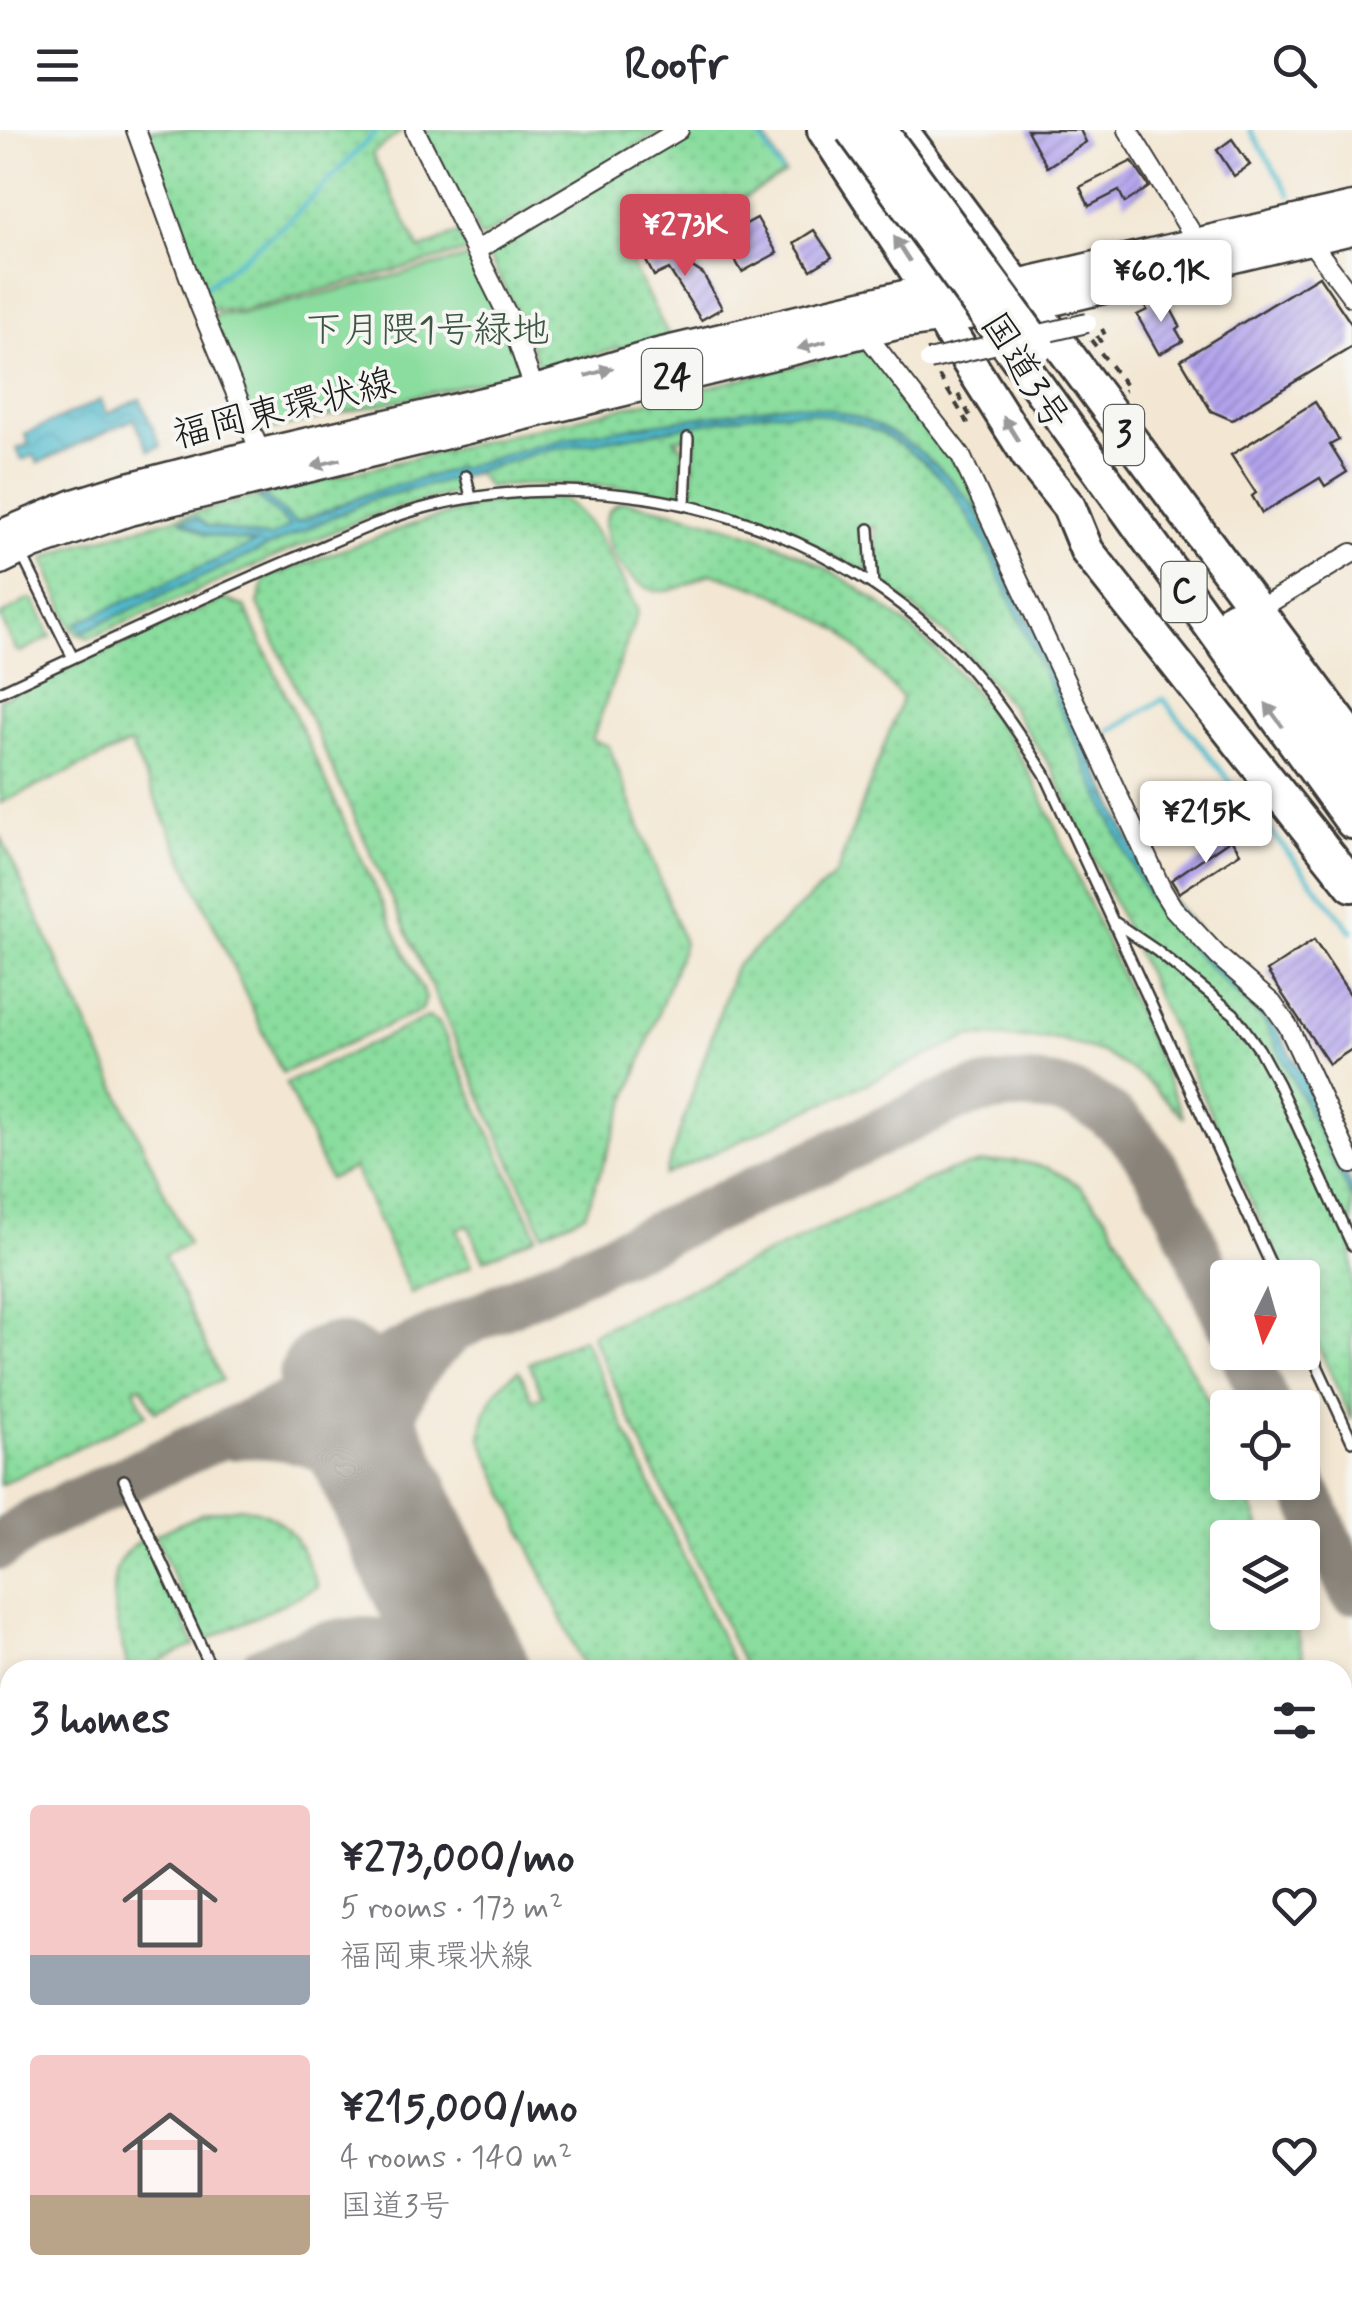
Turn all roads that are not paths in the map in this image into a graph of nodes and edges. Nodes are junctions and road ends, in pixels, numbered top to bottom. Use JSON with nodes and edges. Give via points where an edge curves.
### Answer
{"nodes":[{"id":1,"x":136,"y":130,"type":"edge"},
{"id":2,"x":415,"y":130,"type":"edge"},
{"id":3,"x":680,"y":130,"type":"edge"},
{"id":4,"x":824,"y":130,"type":"edge"},
{"id":5,"x":852,"y":130,"type":"edge"},
{"id":6,"x":880,"y":130,"type":"edge"},
{"id":7,"x":900,"y":130,"type":"edge"},
{"id":8,"x":1128,"y":130,"type":"edge"},
{"id":9,"x":1352,"y":208,"type":"edge"},
{"id":10,"x":1352,"y":229,"type":"edge"},
{"id":11,"x":1309,"y":240,"type":"junction"},
{"id":12,"x":1198,"y":242,"type":"junction"},
{"id":13,"x":478,"y":250,"type":"junction"},
{"id":14,"x":1024,"y":295,"type":"junction"},
{"id":15,"x":1352,"y":297,"type":"edge"},
{"id":16,"x":936,"y":304,"type":"junction"},
{"id":17,"x":1087,"y":322,"type":"dead end"},
{"id":18,"x":864,"y":333,"type":"junction"},
{"id":19,"x":935,"y":362,"type":"road end"},
{"id":20,"x":1090,"y":389,"type":"junction"},
{"id":21,"x":535,"y":391,"type":"junction"},
{"id":22,"x":688,"y":438,"type":"dead end"},
{"id":23,"x":262,"y":454,"type":"junction"},
{"id":24,"x":466,"y":476,"type":"dead end"},
{"id":25,"x":471,"y":497,"type":"junction"},
{"id":26,"x":685,"y":504,"type":"junction"},
{"id":27,"x":1069,"y":506,"type":"junction"},
{"id":28,"x":870,"y":529,"type":"dead end"},
{"id":29,"x":6,"y":548,"type":"edge"},
{"id":30,"x":1352,"y":553,"type":"edge"},
{"id":31,"x":873,"y":585,"type":"junction"},
{"id":32,"x":1256,"y":611,"type":"junction"},
{"id":33,"x":73,"y":658,"type":"junction"},
{"id":34,"x":0,"y":692,"type":"edge"},
{"id":35,"x":1352,"y":738,"type":"edge"},
{"id":36,"x":1352,"y":766,"type":"edge"},
{"id":37,"x":1352,"y":777,"type":"edge"},
{"id":38,"x":1352,"y":822,"type":"edge"},
{"id":39,"x":1352,"y":860,"type":"edge"},
{"id":40,"x":1352,"y":885,"type":"edge"},
{"id":41,"x":1114,"y":921,"type":"junction"},
{"id":42,"x":1351,"y":1158,"type":"edge"},
{"id":43,"x":1352,"y":1245,"type":"edge"},
{"id":44,"x":1269,"y":1260,"type":"edge"},
{"id":45,"x":1319,"y":1370,"type":"edge"},
{"id":46,"x":1352,"y":1441,"type":"edge"},
{"id":47,"x":124,"y":1480,"type":"dead end"},
{"id":48,"x":207,"y":1660,"type":"edge"}],
"edges":[{"from":1,"to":23,"type":"street","via":[[198,304]]},
{"from":2,"to":13,"type":"street"},
{"from":3,"to":13,"type":"street"},
{"from":16,"to":4,"type":"highway","name":"国道3号","number":"3","one_way":true},
{"from":38,"to":5,"type":"highway","number":"C","one_way":true,"bridge":true},
{"from":6,"to":37,"type":"highway","number":"C","bridge":true},
{"from":7,"to":14,"type":"highway","name":"国道3号","number":"3"},
{"from":8,"to":12,"type":"street"},
{"from":9,"to":12,"type":"main road","number":"24"},
{"from":10,"to":11,"type":"main road","number":"24"},
{"from":11,"to":14,"type":"main road","number":"24"},
{"from":11,"to":15,"type":"street"},
{"from":12,"to":14,"type":"main road","number":"24"},
{"from":13,"to":21,"type":"street"},
{"from":14,"to":16,"type":"main road","number":"24"},
{"from":14,"to":20,"type":"highway","name":"国道3号","number":"3"},
{"from":16,"to":18,"type":"main road","number":"24"},
{"from":21,"to":16,"type":"main road","name":"福岡東環状線","number":"24","one_way":true,"via":[[658,354]]},
{"from":27,"to":16,"type":"highway","name":"国道3号","number":"3","one_way":true,"via":[[1028,457]]},
{"from":17,"to":19,"type":"street","bridge":true},
{"from":18,"to":29,"type":"main road","number":"24","one_way":true,"via":[[128,510]]},
{"from":18,"to":42,"type":"street","via":[[962,456],[1162,890],[1288,1026]]},
{"from":20,"to":32,"type":"highway","name":"国道3号","number":"3"},
{"from":20,"to":36,"type":"highway","number":"3","via":[[1171,516]]},
{"from":21,"to":23,"type":"main road","name":"福岡東環状線","number":"24"},
{"from":22,"to":26,"type":"lane"},
{"from":23,"to":29,"type":"main road","name":"福岡東環状線","number":"24","via":[[74,505]]},
{"from":24,"to":25,"type":"lane"},
{"from":25,"to":26,"type":"lane","via":[[540,490]]},
{"from":25,"to":33,"type":"lane","via":[[390,518]]},
{"from":26,"to":31,"type":"lane","via":[[748,522],[838,561]]},
{"from":27,"to":39,"type":"highway","number":"3","via":[[1103,540]]},
{"from":27,"to":40,"type":"highway","name":"国道3号","number":"3","via":[[1087,550]]},
{"from":28,"to":31,"type":"lane"},
{"from":29,"to":33,"type":"lane"},
{"from":30,"to":32,"type":"street"},
{"from":31,"to":41,"type":"lane","via":[[954,652],[1004,710],[1045,774]]},
{"from":32,"to":35,"type":"highway","name":"国道3号","number":"3"},
{"from":33,"to":34,"type":"lane"},
{"from":41,"to":43,"type":"lane","via":[[1242,1026],[1278,1084]]},
{"from":41,"to":44,"type":"lane"},
{"from":45,"to":46,"type":"lane"},
{"from":47,"to":48,"type":"lane"}]}
